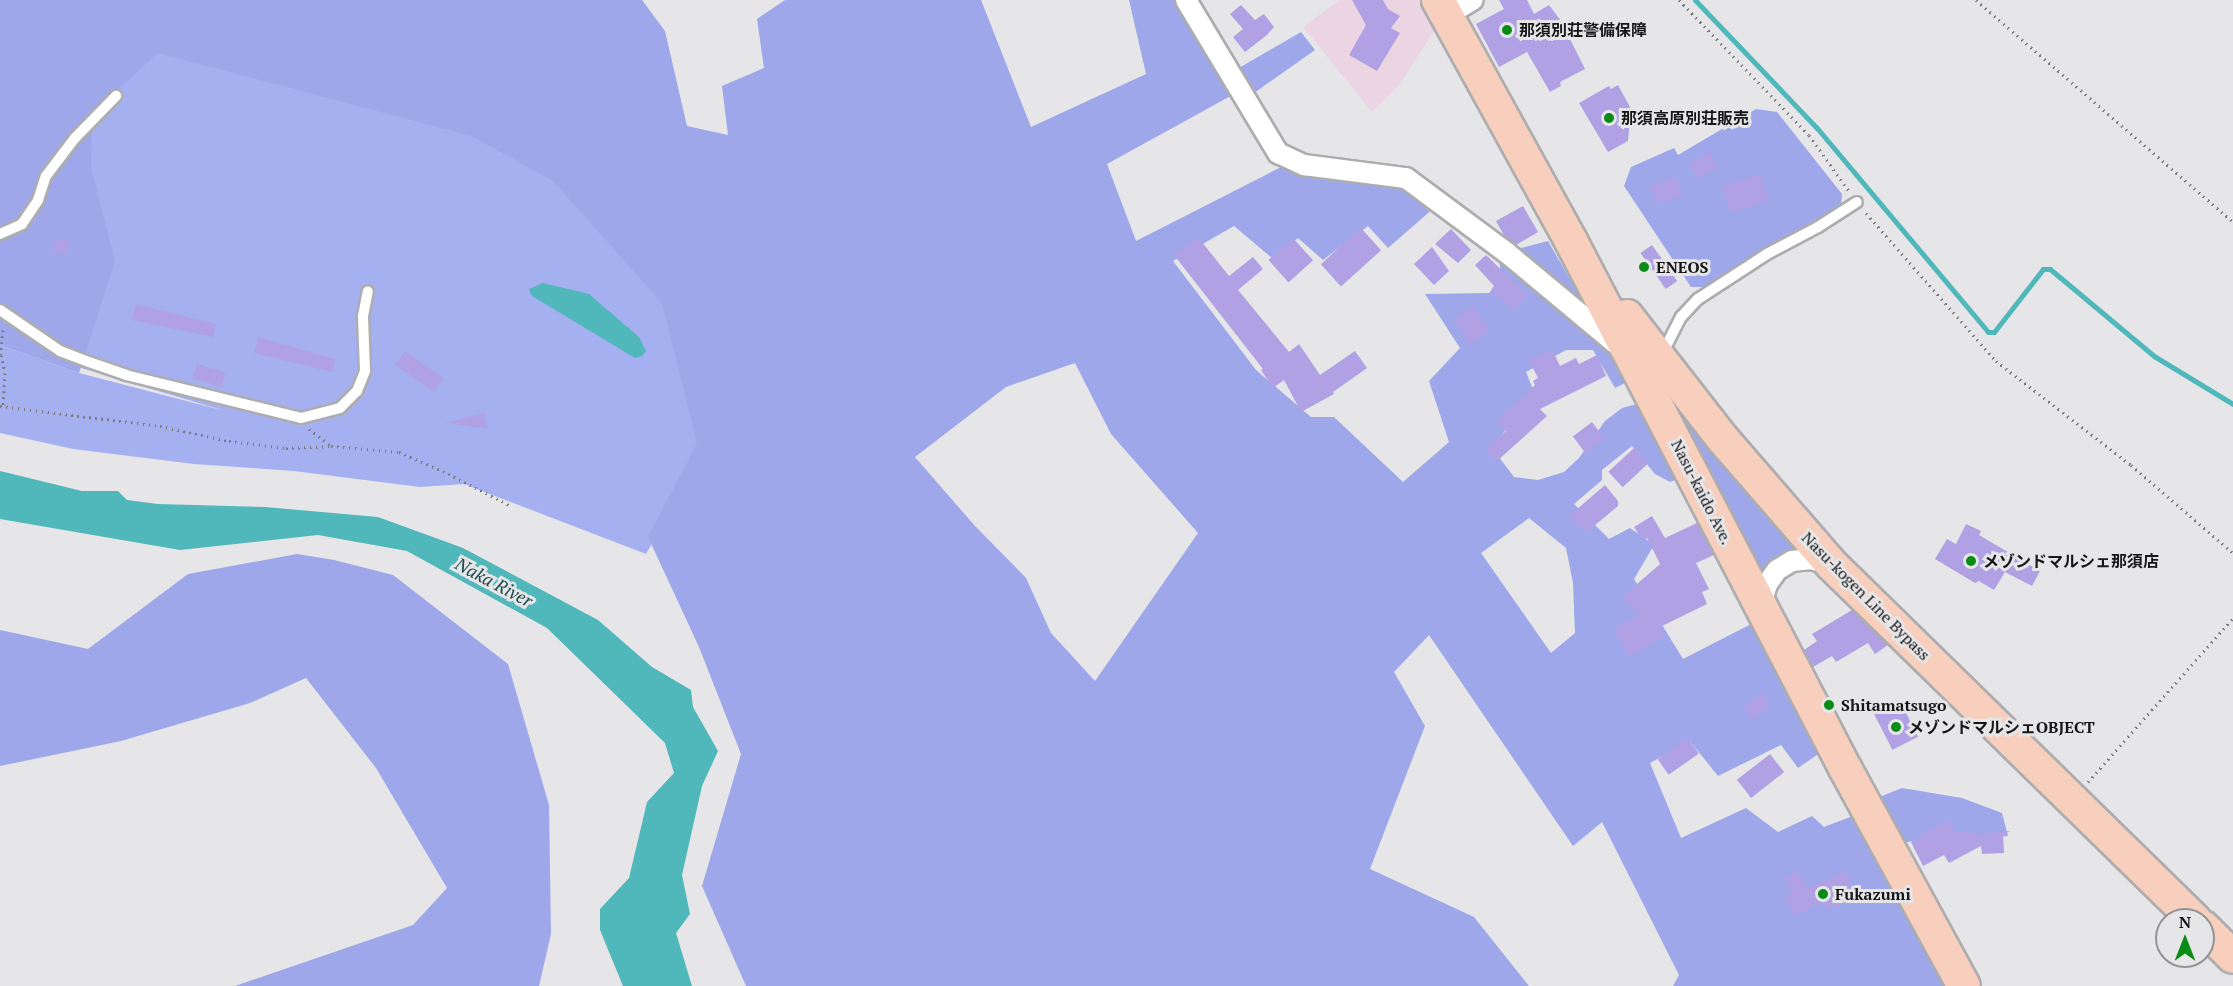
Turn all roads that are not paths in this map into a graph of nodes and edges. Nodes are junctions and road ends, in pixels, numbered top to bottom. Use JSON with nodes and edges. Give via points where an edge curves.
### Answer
{"nodes":[{"id":1,"x":1186,"y":0,"type":"edge"},
{"id":2,"x":1473,"y":0,"type":"edge"},
{"id":3,"x":1442,"y":8,"type":"edge"},
{"id":4,"x":116,"y":96,"type":"dead end"},
{"id":5,"x":1857,"y":202,"type":"road end"},
{"id":6,"x":0,"y":232,"type":"edge"},
{"id":7,"x":368,"y":291,"type":"dead end"},
{"id":8,"x":2,"y":311,"type":"edge"},
{"id":9,"x":1646,"y":358,"type":"junction"},
{"id":10,"x":1831,"y":564,"type":"junction"},
{"id":11,"x":1761,"y":604,"type":"junction"},
{"id":12,"x":2183,"y":908,"type":"edge"},
{"id":13,"x":2215,"y":939,"type":"edge"},
{"id":14,"x":2233,"y":957,"type":"edge"},
{"id":15,"x":1964,"y":986,"type":"edge"}],
"edges":[{"from":1,"to":9,"type":"street","via":[[1278,153],[1304,165],[1406,178]]},
{"from":2,"to":3,"type":"street"},
{"from":3,"to":9,"type":"main road","name":"Nasu-kaido Ave.","via":[[1571,240]]},
{"from":4,"to":6,"type":"lane","via":[[75,138],[46,176],[38,200],[22,224]]},
{"from":5,"to":9,"type":"lane","via":[[1698,299]]},
{"from":7,"to":8,"type":"lane","via":[[363,316],[365,371],[357,391],[340,408],[301,418],[88,362],[60,351]]},
{"from":9,"to":10,"type":"main road","name":"Nasu-kogen Line Bypass","via":[[1722,438]]},
{"from":9,"to":11,"type":"main road","name":"Nasu-kaido Ave."},
{"from":10,"to":11,"type":"street","via":[[1810,559],[1792,561],[1777,570],[1767,584]]},
{"from":10,"to":12,"type":"main road","name":"Nasu-kogen Line Bypass"},
{"from":11,"to":15,"type":"main road","name":"Nasu-kaido Ave."},
{"from":13,"to":14,"type":"main road"}]}
